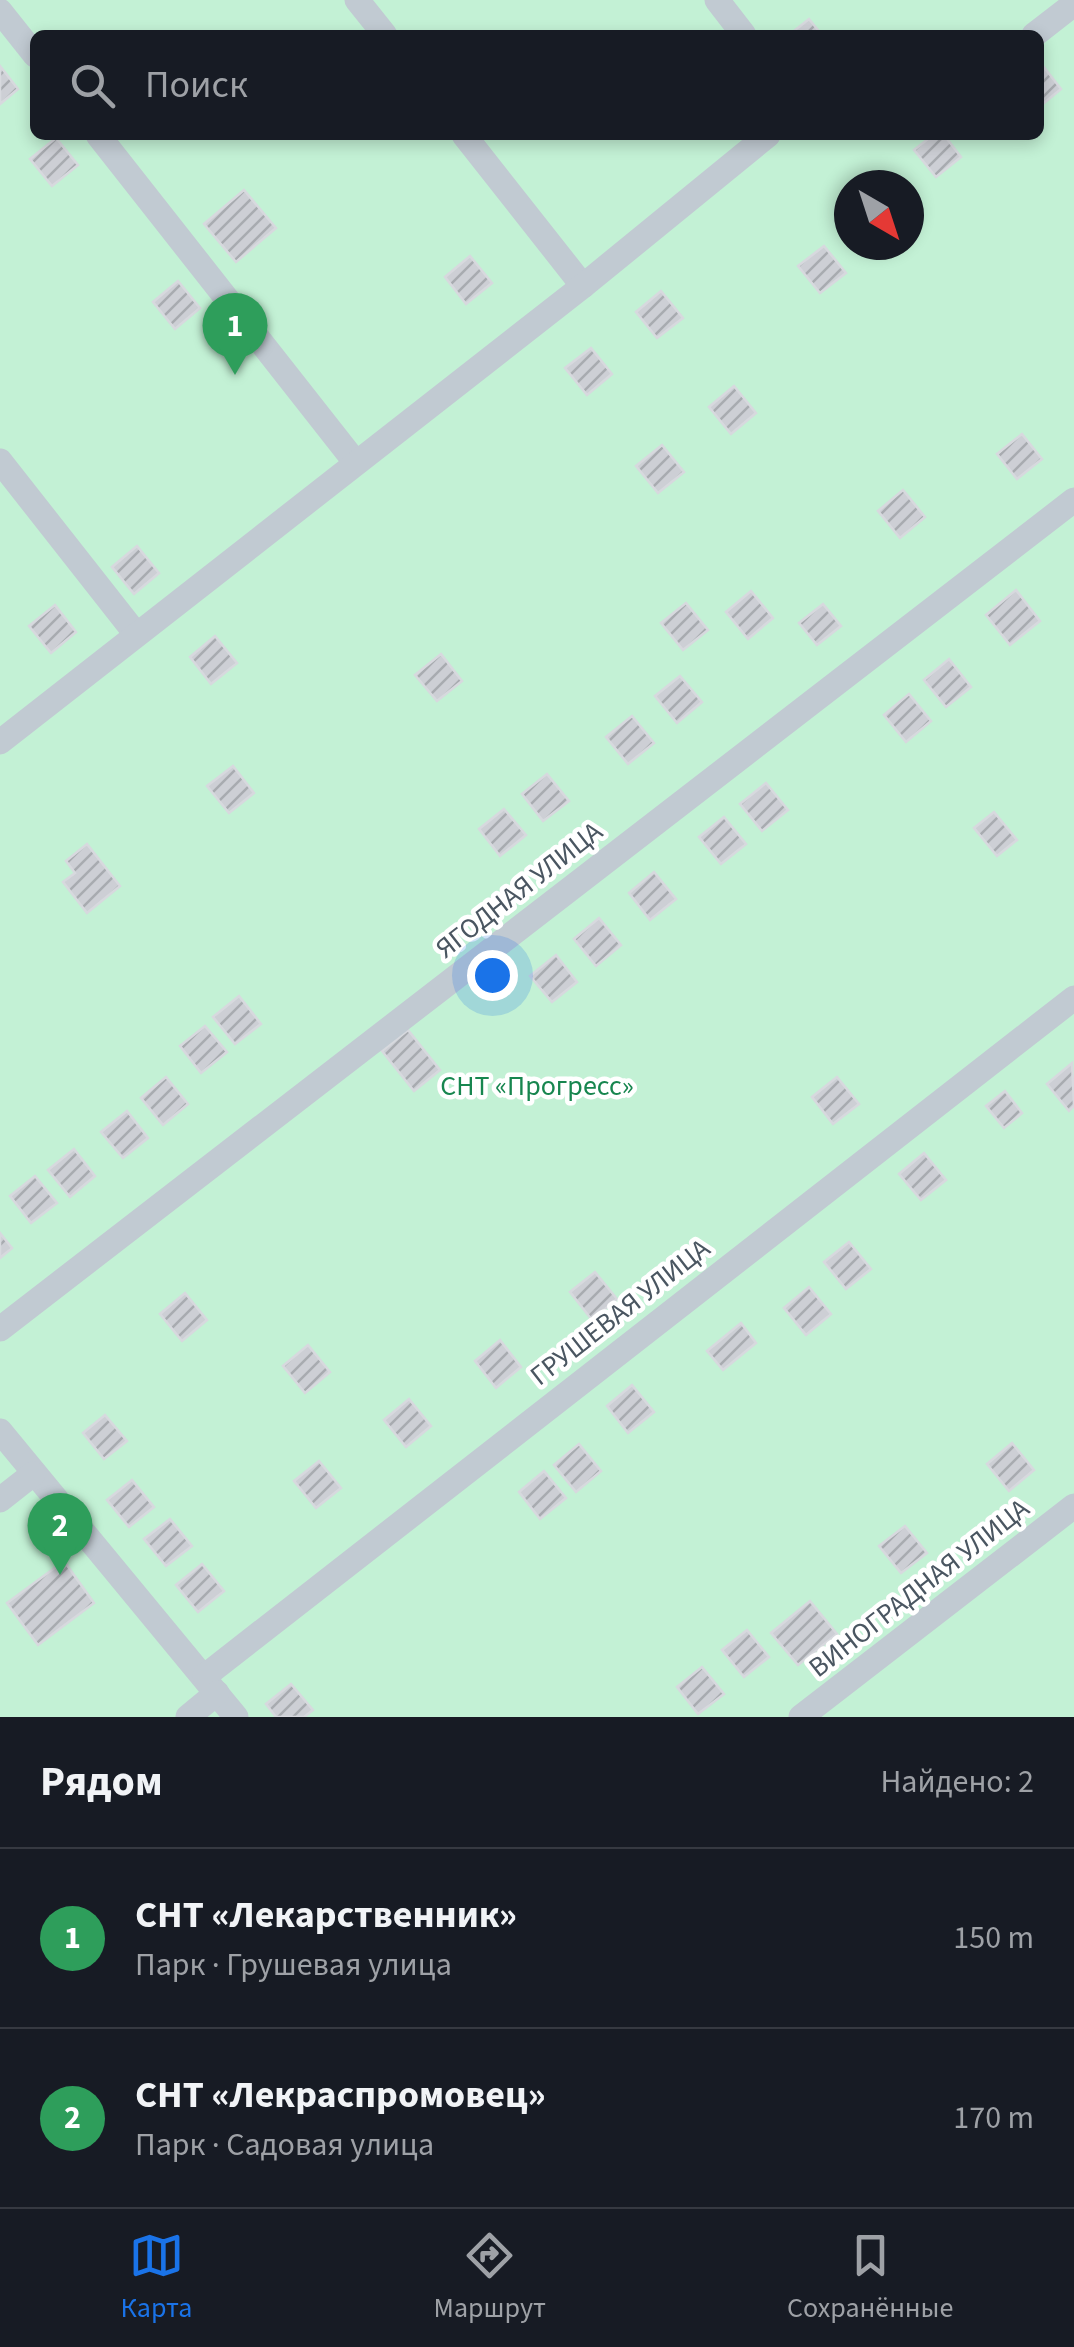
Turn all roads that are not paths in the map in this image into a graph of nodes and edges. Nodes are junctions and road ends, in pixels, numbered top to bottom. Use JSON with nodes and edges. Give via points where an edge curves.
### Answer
{"nodes":[{"id":1,"x":358,"y":0,"type":"edge"},
{"id":2,"x":716,"y":0,"type":"edge"},
{"id":3,"x":1074,"y":4,"type":"edge"},
{"id":4,"x":0,"y":11,"type":"edge"},
{"id":5,"x":381,"y":30,"type":"edge"},
{"id":6,"x":740,"y":30,"type":"edge"},
{"id":7,"x":1040,"y":30,"type":"edge"},
{"id":8,"x":30,"y":49,"type":"edge"},
{"id":9,"x":102,"y":140,"type":"edge"},
{"id":10,"x":468,"y":140,"type":"edge"},
{"id":11,"x":762,"y":140,"type":"edge"},
{"id":12,"x":583,"y":286,"type":"junction"},
{"id":13,"x":0,"y":461,"type":"edge"},
{"id":14,"x":356,"y":463,"type":"junction"},
{"id":15,"x":1074,"y":500,"type":"edge"},
{"id":16,"x":136,"y":634,"type":"junction"},
{"id":17,"x":0,"y":742,"type":"edge"},
{"id":18,"x":1074,"y":998,"type":"edge"},
{"id":19,"x":0,"y":1329,"type":"edge"},
{"id":20,"x":0,"y":1431,"type":"edge"},
{"id":21,"x":33,"y":1474,"type":"junction"},
{"id":22,"x":0,"y":1500,"type":"edge"},
{"id":23,"x":1074,"y":1506,"type":"edge"},
{"id":24,"x":211,"y":1684,"type":"junction"},
{"id":25,"x":188,"y":1717,"type":"edge"},
{"id":26,"x":236,"y":1717,"type":"edge"},
{"id":27,"x":802,"y":1717,"type":"edge"}],
"edges":[{"from":1,"to":5,"type":"street"},
{"from":2,"to":6,"type":"street"},
{"from":3,"to":7,"type":"street"},
{"from":4,"to":8,"type":"street"},
{"from":9,"to":14,"type":"street"},
{"from":10,"to":12,"type":"street"},
{"from":11,"to":12,"type":"street"},
{"from":12,"to":14,"type":"street"},
{"from":13,"to":16,"type":"street"},
{"from":14,"to":16,"type":"street"},
{"from":15,"to":19,"type":"street","name":"ЯГОДНАЯ УЛИЦА"},
{"from":16,"to":17,"type":"street"},
{"from":18,"to":24,"type":"street","name":"ГРУШЕВАЯ УЛИЦА"},
{"from":20,"to":21,"type":"street"},
{"from":21,"to":22,"type":"street"},
{"from":21,"to":24,"type":"street"},
{"from":23,"to":27,"type":"street","name":"ВИНОГРАДНАЯ УЛИЦА"},
{"from":24,"to":25,"type":"street","name":"ГРУШЕВАЯ УЛИЦА"},
{"from":24,"to":26,"type":"street"}]}
